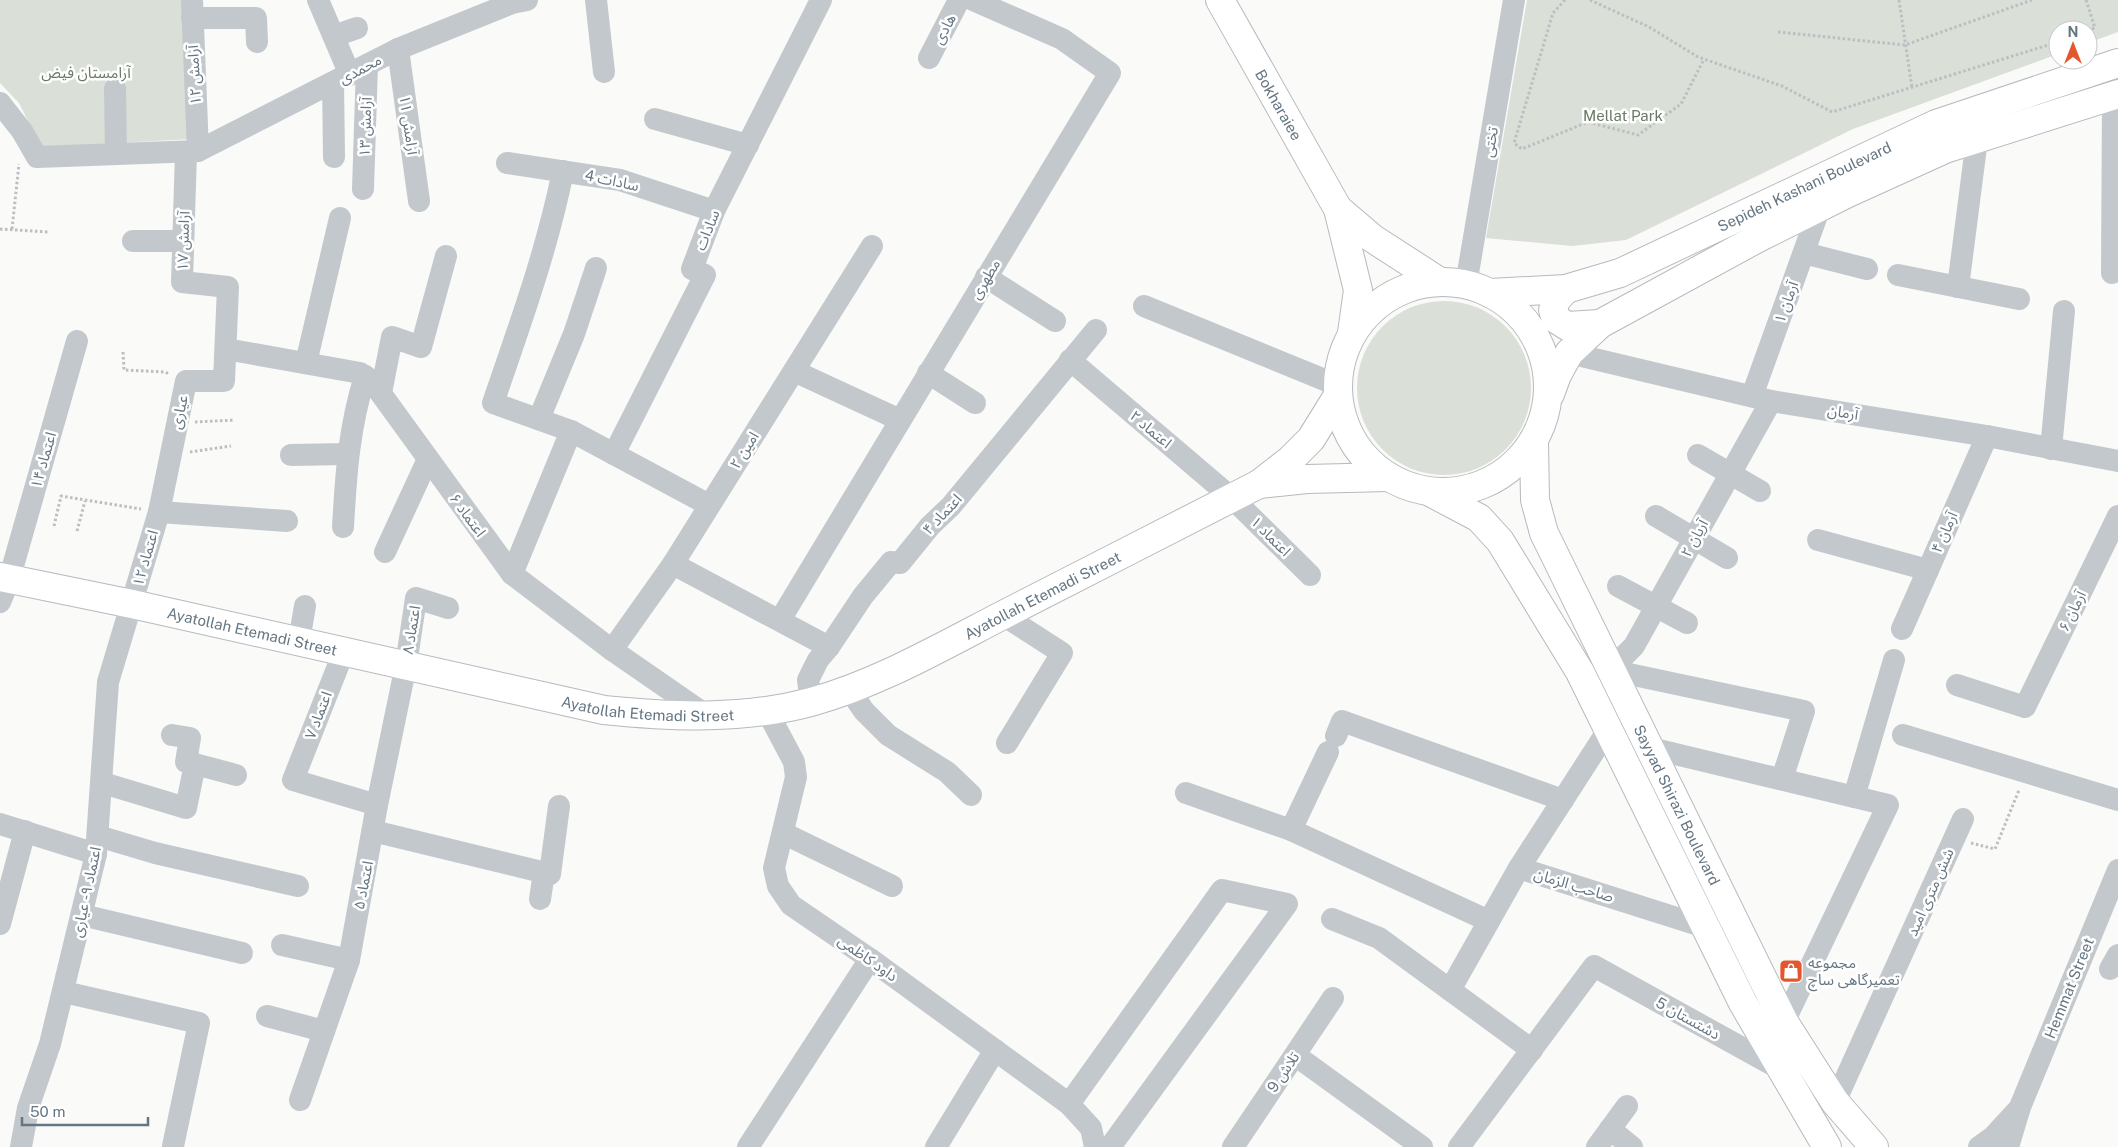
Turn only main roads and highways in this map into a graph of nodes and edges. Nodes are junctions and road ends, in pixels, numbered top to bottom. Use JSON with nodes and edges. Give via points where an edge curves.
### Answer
{"nodes":[{"id":1,"x":1220,"y":0,"type":"edge"},
{"id":2,"x":2118,"y":63,"type":"edge"},
{"id":3,"x":2115,"y":95,"type":"edge"},
{"id":4,"x":1338,"y":209,"type":"junction"},
{"id":5,"x":1465,"y":286,"type":"junction"},
{"id":6,"x":1566,"y":289,"type":"junction"},
{"id":7,"x":1600,"y":324,"type":"junction"},
{"id":8,"x":1352,"y":333,"type":"junction"},
{"id":9,"x":1337,"y":391,"type":"junction"},
{"id":10,"x":1548,"y":398,"type":"junction"},
{"id":11,"x":1534,"y":442,"type":"junction"},
{"id":12,"x":1388,"y":478,"type":"junction"},
{"id":13,"x":1259,"y":484,"type":"junction"},
{"id":14,"x":1430,"y":492,"type":"junction"},
{"id":15,"x":3,"y":586,"type":"edge"},
{"id":16,"x":1822,"y":1144,"type":"edge"},
{"id":17,"x":1874,"y":1147,"type":"edge"}],
"edges":[{"from":1,"to":4,"type":"main road","name":"Bokharaiee"},
{"from":2,"to":6,"type":"main road","name":"Sepideh Kashani Boulevard","via":[[1936,124],[1620,273]]},
{"from":3,"to":7,"type":"main road","name":"Sepideh Kashani Boulevard","via":[[1945,149],[1758,238]]},
{"from":4,"to":5,"type":"main road","name":"Bokharaiee","via":[[1404,261]]},
{"from":4,"to":8,"type":"main road","name":"Bokharaiee","via":[[1358,290]]},
{"from":5,"to":6,"type":"main road","name":"Sepideh Kashani Boulevard"},
{"from":5,"to":8,"type":"main road","name":"Sepideh Kashani Boulevard","via":[[1414,286],[1390,296],[1369,312]]},
{"from":5,"to":10,"type":"main road","name":"Bokharaiee","via":[[1516,311],[1536,336],[1546,366]]},
{"from":6,"to":7,"type":"main road","via":[[1556,300],[1553,310],[1556,319],[1566,326]]},
{"from":7,"to":10,"type":"main road","name":"Sepideh Kashani Boulevard","via":[[1569,353]]},
{"from":8,"to":9,"type":"main road","via":[[1341,358]]},
{"from":9,"to":12,"type":"main road","via":[[1345,428],[1363,456]]},
{"from":9,"to":13,"type":"main road","via":[[1311,438],[1290,460]]},
{"from":10,"to":11,"type":"main road"},
{"from":11,"to":14,"type":"main road","via":[[1519,461],[1478,487]]},
{"from":11,"to":17,"type":"main road","name":"Sayyad Shirazi Boulevard","via":[[1538,518],[1610,670],[1784,1022],[1836,1102]]},
{"from":12,"to":13,"type":"main road","via":[[1307,479]]},
{"from":12,"to":14,"type":"main road"},
{"from":13,"to":15,"type":"main road","name":"Ayatollah Etemadi Street","via":[[887,674],[810,702],[767,711],[709,717],[604,710],[132,604]]},
{"from":14,"to":16,"type":"main road","name":"Sayyad Shirazi Boulevard","via":[[1479,518],[1500,541],[1580,672],[1743,1003]]}]}
